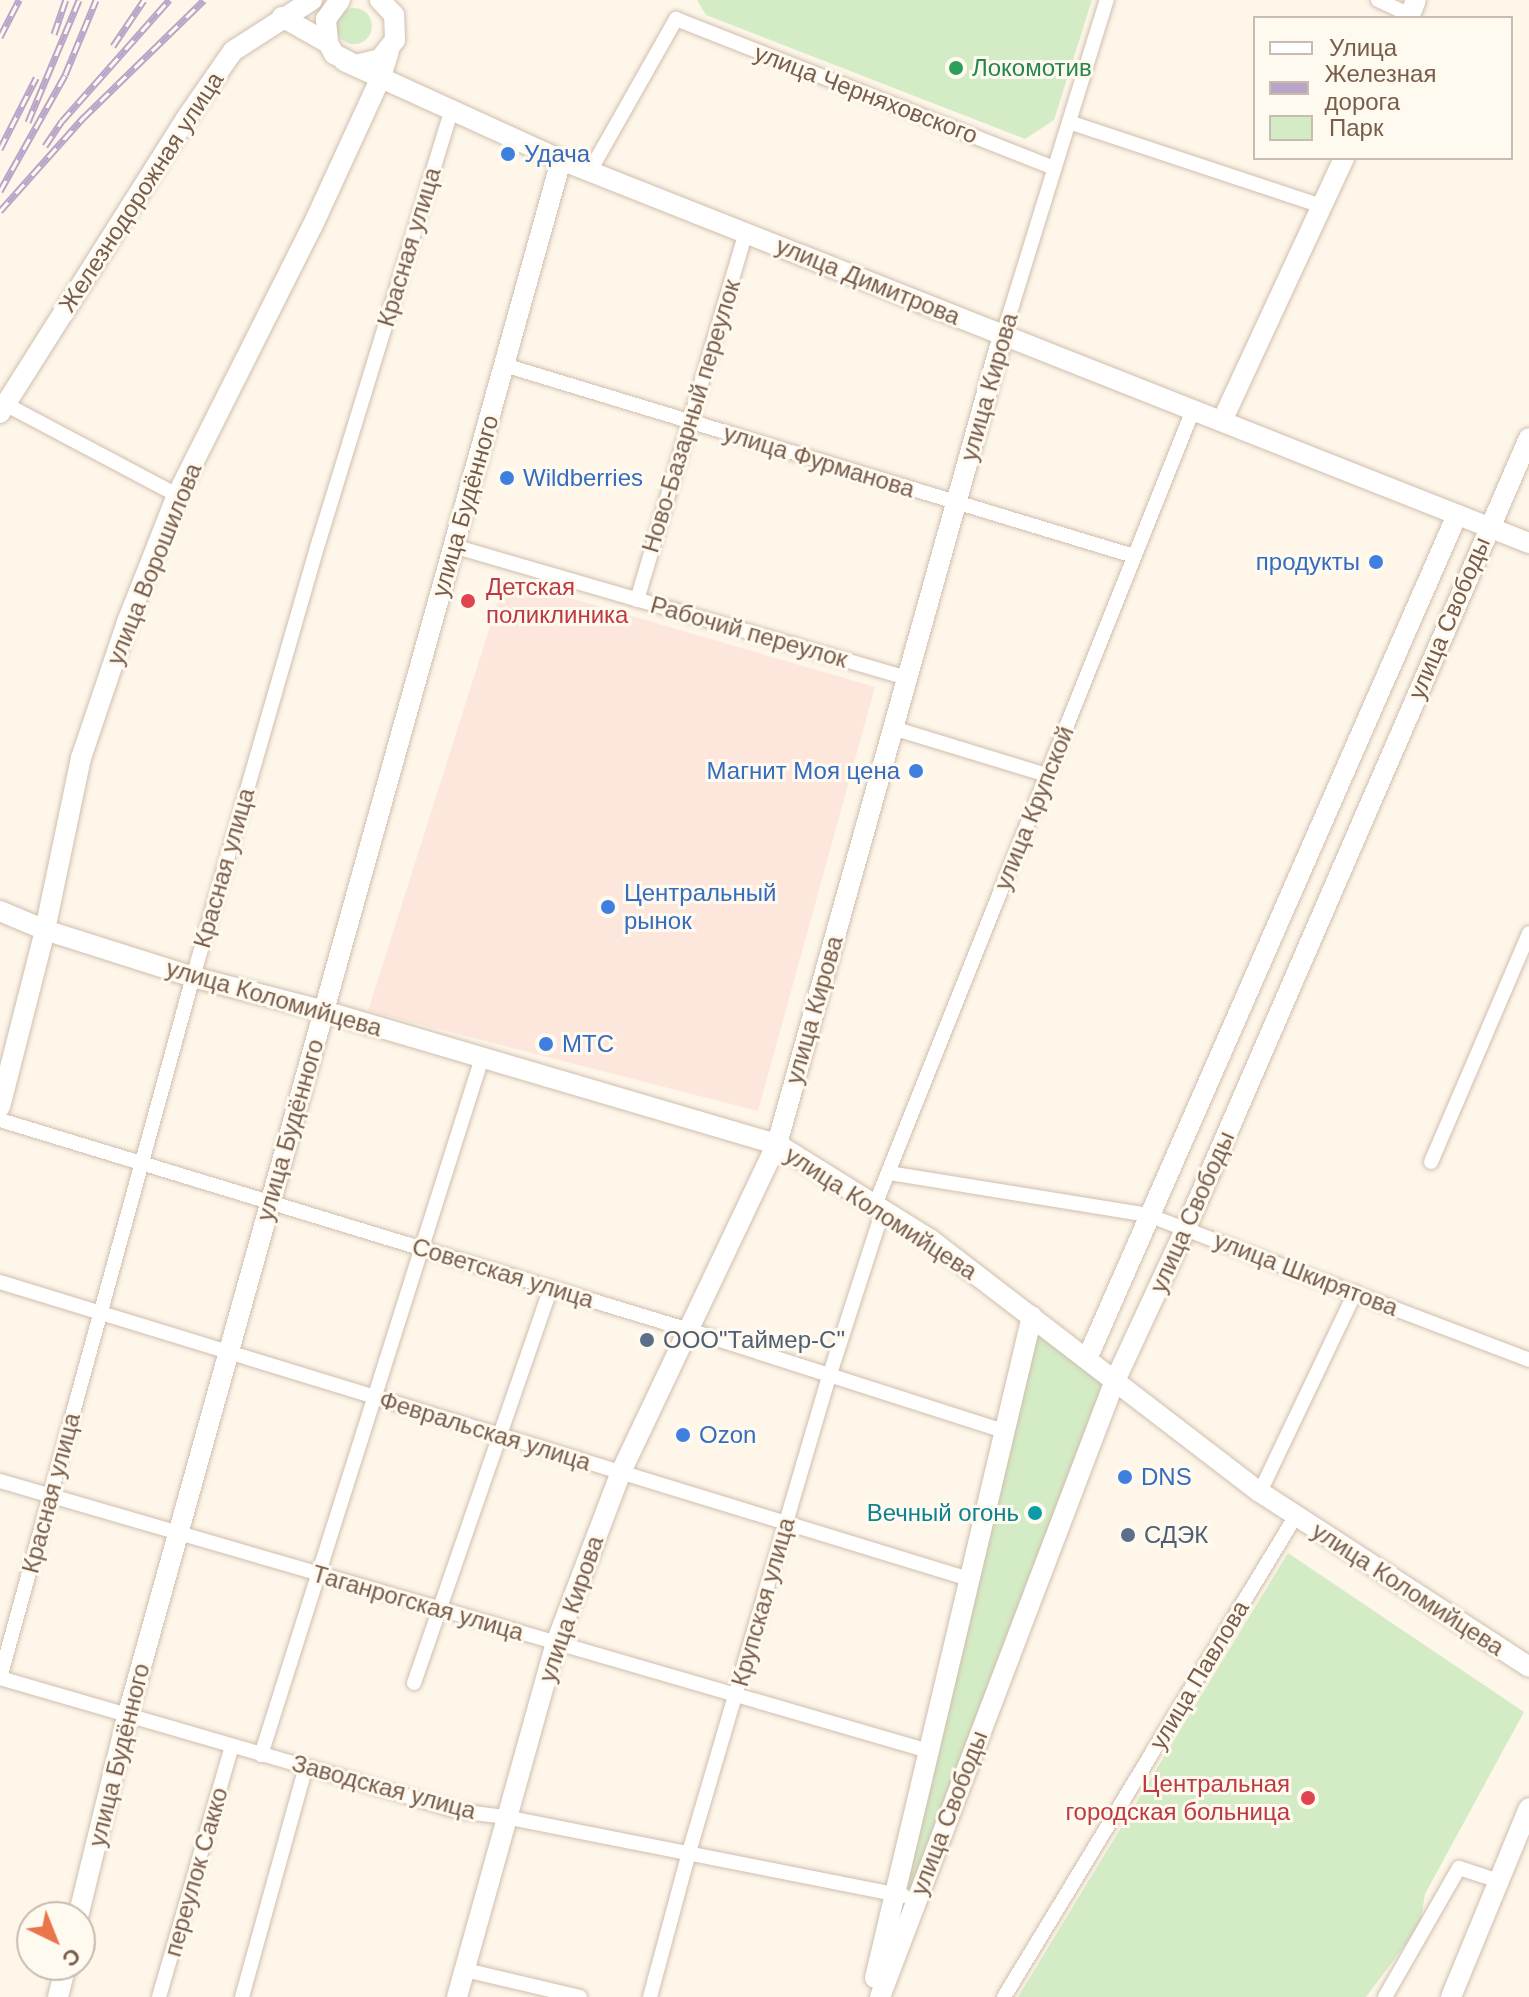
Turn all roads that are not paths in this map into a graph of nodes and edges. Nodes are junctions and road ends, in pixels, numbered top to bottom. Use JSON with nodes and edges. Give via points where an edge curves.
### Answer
{"nodes":[{"id":1,"x":312,"y":0,"type":"edge"},
{"id":2,"x":380,"y":0,"type":"edge"},
{"id":3,"x":1107,"y":0,"type":"edge"},
{"id":4,"x":1378,"y":0,"type":"edge"},
{"id":5,"x":336,"y":4,"type":"edge"},
{"id":6,"x":1412,"y":11,"type":"edge"},
{"id":7,"x":282,"y":17,"type":"junction"},
{"id":8,"x":328,"y":43,"type":"junction"},
{"id":9,"x":389,"y":51,"type":"junction"},
{"id":10,"x":344,"y":61,"type":"junction"},
{"id":11,"x":381,"y":77,"type":"junction"},
{"id":12,"x":452,"y":109,"type":"junction"},
{"id":13,"x":1069,"y":122,"type":"junction"},
{"id":14,"x":561,"y":160,"type":"junction"},
{"id":15,"x":1343,"y":160,"type":"edge"},
{"id":16,"x":1055,"y":168,"type":"junction"},
{"id":17,"x":590,"y":171,"type":"junction"},
{"id":18,"x":1321,"y":206,"type":"junction"},
{"id":19,"x":746,"y":232,"type":"junction"},
{"id":20,"x":1003,"y":335,"type":"junction"},
{"id":21,"x":504,"y":365,"type":"junction"},
{"id":22,"x":3,"y":408,"type":"edge"},
{"id":23,"x":1193,"y":410,"type":"junction"},
{"id":24,"x":690,"y":421,"type":"junction"},
{"id":25,"x":1222,"y":421,"type":"junction"},
{"id":26,"x":1529,"y":438,"type":"edge"},
{"id":27,"x":177,"y":495,"type":"junction"},
{"id":28,"x":956,"y":502,"type":"junction"},
{"id":29,"x":1457,"y":515,"type":"junction"},
{"id":30,"x":1489,"y":527,"type":"junction"},
{"id":31,"x":1529,"y":543,"type":"edge"},
{"id":32,"x":453,"y":546,"type":"junction"},
{"id":33,"x":1134,"y":556,"type":"junction"},
{"id":34,"x":637,"y":600,"type":"junction"},
{"id":35,"x":907,"y":678,"type":"junction"},
{"id":36,"x":893,"y":728,"type":"junction"},
{"id":37,"x":1047,"y":775,"type":"junction"},
{"id":38,"x":0,"y":911,"type":"edge"},
{"id":39,"x":45,"y":930,"type":"junction"},
{"id":40,"x":1529,"y":933,"type":"edge"},
{"id":41,"x":193,"y":977,"type":"junction"},
{"id":42,"x":324,"y":1011,"type":"junction"},
{"id":43,"x":482,"y":1058,"type":"junction"},
{"id":44,"x":0,"y":1107,"type":"edge"},
{"id":45,"x":0,"y":1120,"type":"edge"},
{"id":46,"x":777,"y":1144,"type":"junction"},
{"id":47,"x":1431,"y":1162,"type":"dead end"},
{"id":48,"x":141,"y":1164,"type":"junction"},
{"id":49,"x":889,"y":1173,"type":"junction"},
{"id":50,"x":270,"y":1203,"type":"junction"},
{"id":51,"x":879,"y":1207,"type":"junction"},
{"id":52,"x":1148,"y":1215,"type":"junction"},
{"id":53,"x":1186,"y":1228,"type":"junction"},
{"id":54,"x":421,"y":1249,"type":"junction"},
{"id":55,"x":0,"y":1282,"type":"edge"},
{"id":56,"x":551,"y":1288,"type":"junction"},
{"id":57,"x":1355,"y":1293,"type":"junction"},
{"id":58,"x":100,"y":1313,"type":"junction"},
{"id":59,"x":1032,"y":1316,"type":"junction"},
{"id":60,"x":689,"y":1330,"type":"junction"},
{"id":61,"x":228,"y":1352,"type":"junction"},
{"id":62,"x":1087,"y":1359,"type":"junction"},
{"id":63,"x":1529,"y":1360,"type":"edge"},
{"id":64,"x":829,"y":1377,"type":"junction"},
{"id":65,"x":1114,"y":1383,"type":"junction"},
{"id":66,"x":375,"y":1397,"type":"junction"},
{"id":67,"x":1004,"y":1431,"type":"junction"},
{"id":68,"x":501,"y":1436,"type":"junction"},
{"id":69,"x":621,"y":1472,"type":"junction"},
{"id":70,"x":0,"y":1481,"type":"edge"},
{"id":71,"x":1260,"y":1492,"type":"junction"},
{"id":72,"x":50,"y":1496,"type":"junction"},
{"id":73,"x":1295,"y":1517,"type":"junction"},
{"id":74,"x":786,"y":1523,"type":"junction"},
{"id":75,"x":178,"y":1533,"type":"junction"},
{"id":76,"x":319,"y":1574,"type":"junction"},
{"id":77,"x":969,"y":1579,"type":"junction"},
{"id":78,"x":441,"y":1610,"type":"junction"},
{"id":79,"x":556,"y":1643,"type":"junction"},
{"id":80,"x":1529,"y":1667,"type":"edge"},
{"id":81,"x":0,"y":1678,"type":"edge"},
{"id":82,"x":414,"y":1683,"type":"dead end"},
{"id":83,"x":735,"y":1695,"type":"junction"},
{"id":84,"x":127,"y":1717,"type":"junction"},
{"id":85,"x":232,"y":1746,"type":"junction"},
{"id":86,"x":929,"y":1751,"type":"junction"},
{"id":87,"x":261,"y":1755,"type":"junction"},
{"id":88,"x":306,"y":1767,"type":"junction"},
{"id":89,"x":1529,"y":1808,"type":"edge"},
{"id":90,"x":505,"y":1817,"type":"junction"},
{"id":91,"x":689,"y":1852,"type":"junction"},
{"id":92,"x":1497,"y":1880,"type":"junction"},
{"id":93,"x":895,"y":1894,"type":"junction"},
{"id":94,"x":916,"y":1899,"type":"junction"},
{"id":95,"x":82,"y":1901,"type":"edge"},
{"id":96,"x":465,"y":1970,"type":"junction"},
{"id":97,"x":159,"y":1997,"type":"edge"},
{"id":98,"x":242,"y":1997,"type":"edge"},
{"id":99,"x":457,"y":1997,"type":"edge"},
{"id":100,"x":580,"y":1997,"type":"edge"},
{"id":101,"x":650,"y":1997,"type":"edge"},
{"id":102,"x":871,"y":1997,"type":"edge"},
{"id":103,"x":880,"y":1997,"type":"edge"},
{"id":104,"x":1004,"y":1997,"type":"edge"},
{"id":105,"x":1385,"y":1997,"type":"edge"},
{"id":106,"x":1451,"y":1997,"type":"edge"}],
"edges":[{"from":1,"to":7,"type":"street","name":"Железнодорожная улица"},
{"from":2,"to":9,"type":"street","name":"улица Ворошилова","via":[[394,15]]},
{"from":3,"to":13,"type":"street","name":"улица Кирова"},
{"from":4,"to":6,"type":"street"},
{"from":5,"to":7,"type":"street"},
{"from":5,"to":8,"type":"street","via":[[326,19]]},
{"from":7,"to":8,"type":"street"},
{"from":7,"to":22,"type":"street","name":"Железнодорожная улица","via":[[233,51]]},
{"from":8,"to":10,"type":"street"},
{"from":9,"to":10,"type":"street","via":[[368,64]]},
{"from":9,"to":11,"type":"street","name":"улица Ворошилова"},
{"from":10,"to":11,"type":"street","name":"улица Димитрова"},
{"from":11,"to":12,"type":"street","name":"улица Димитрова"},
{"from":11,"to":27,"type":"street","name":"улица Ворошилова"},
{"from":12,"to":14,"type":"street","name":"улица Димитрова"},
{"from":12,"to":41,"type":"street","name":"Красная улица"},
{"from":13,"to":16,"type":"street","name":"улица Кирова"},
{"from":13,"to":18,"type":"street"},
{"from":14,"to":17,"type":"street","name":"улица Димитрова"},
{"from":14,"to":21,"type":"street","name":"улица Будённого"},
{"from":15,"to":18,"type":"street"},
{"from":16,"to":17,"type":"street","name":"улица Черняховского","via":[[676,19]]},
{"from":16,"to":20,"type":"street","name":"улица Кирова"},
{"from":17,"to":19,"type":"street","name":"улица Димитрова"},
{"from":18,"to":25,"type":"street"},
{"from":19,"to":20,"type":"street","name":"улица Димитрова"},
{"from":19,"to":24,"type":"street","name":"Ново-Базарный переулок"},
{"from":20,"to":23,"type":"street","name":"улица Димитрова"},
{"from":20,"to":28,"type":"street","name":"улица Кирова"},
{"from":21,"to":24,"type":"street","name":"улица Фурманова"},
{"from":21,"to":32,"type":"street","name":"улица Будённого"},
{"from":22,"to":27,"type":"street"},
{"from":23,"to":25,"type":"street","name":"улица Димитрова"},
{"from":23,"to":33,"type":"street","name":"улица Крупской"},
{"from":24,"to":28,"type":"street","name":"улица Фурманова"},
{"from":24,"to":34,"type":"street","name":"Ново-Базарный переулок"},
{"from":25,"to":29,"type":"street","name":"улица Димитрова"},
{"from":26,"to":30,"type":"street","name":"улица Свободы"},
{"from":27,"to":39,"type":"street","name":"улица Ворошилова","via":[[81,758]]},
{"from":28,"to":33,"type":"street","name":"улица Фурманова"},
{"from":28,"to":35,"type":"street","name":"улица Кирова"},
{"from":29,"to":30,"type":"street","name":"улица Димитрова"},
{"from":29,"to":52,"type":"street","name":"улица Свободы"},
{"from":30,"to":31,"type":"street","name":"улица Димитрова"},
{"from":30,"to":53,"type":"street","name":"улица Свободы"},
{"from":32,"to":34,"type":"street","name":"Рабочий переулок"},
{"from":32,"to":42,"type":"street","name":"улица Будённого"},
{"from":33,"to":37,"type":"street","name":"улица Крупской"},
{"from":34,"to":35,"type":"street","name":"Рабочий переулок"},
{"from":35,"to":36,"type":"street","name":"улица Кирова"},
{"from":36,"to":37,"type":"street"},
{"from":36,"to":46,"type":"street","name":"улица Кирова"},
{"from":37,"to":49,"type":"street","name":"улица Крупской"},
{"from":38,"to":39,"type":"street","name":"улица Коломийцева"},
{"from":39,"to":41,"type":"street","name":"улица Коломийцева"},
{"from":39,"to":44,"type":"street","name":"улица Ворошилова"},
{"from":40,"to":47,"type":"street"},
{"from":41,"to":42,"type":"street","name":"улица Коломийцева"},
{"from":41,"to":48,"type":"street","name":"Красная улица"},
{"from":42,"to":43,"type":"street","name":"улица Коломийцева"},
{"from":42,"to":50,"type":"street","name":"улица Будённого"},
{"from":43,"to":46,"type":"street","name":"улица Коломийцева"},
{"from":43,"to":54,"type":"street"},
{"from":45,"to":48,"type":"street","name":"Советская улица"},
{"from":46,"to":51,"type":"street","name":"улица Коломийцева"},
{"from":46,"to":60,"type":"street","name":"улица Кирова"},
{"from":48,"to":50,"type":"street","name":"Советская улица"},
{"from":48,"to":58,"type":"street","name":"Красная улица"},
{"from":49,"to":51,"type":"street","name":"улица Крупской"},
{"from":49,"to":52,"type":"street","name":"улица Шкирятова"},
{"from":50,"to":54,"type":"street","name":"Советская улица"},
{"from":50,"to":61,"type":"street","name":"улица Будённого"},
{"from":51,"to":59,"type":"street","name":"улица Коломийцева"},
{"from":51,"to":64,"type":"street","name":"Крупская улица"},
{"from":52,"to":53,"type":"street","name":"улица Шкирятова"},
{"from":52,"to":62,"type":"street","name":"улица Свободы"},
{"from":53,"to":57,"type":"street","name":"улица Шкирятова"},
{"from":53,"to":65,"type":"street","name":"улица Свободы"},
{"from":54,"to":56,"type":"street","name":"Советская улица"},
{"from":54,"to":66,"type":"street"},
{"from":55,"to":58,"type":"street","name":"Февральская улица"},
{"from":56,"to":60,"type":"street","name":"Советская улица"},
{"from":56,"to":68,"type":"street"},
{"from":57,"to":63,"type":"street","name":"улица Шкирятова"},
{"from":57,"to":71,"type":"street"},
{"from":58,"to":61,"type":"street","name":"Февральская улица"},
{"from":58,"to":72,"type":"street","name":"Красная улица"},
{"from":59,"to":62,"type":"street","name":"улица Коломийцева"},
{"from":59,"to":67,"type":"street","name":"улица Свободы"},
{"from":60,"to":64,"type":"street","name":"Советская улица"},
{"from":60,"to":69,"type":"street","name":"улица Кирова"},
{"from":61,"to":66,"type":"street","name":"Февральская улица"},
{"from":61,"to":75,"type":"street","name":"улица Будённого"},
{"from":62,"to":65,"type":"street","name":"улица Коломийцева"},
{"from":64,"to":67,"type":"street","name":"Советская улица"},
{"from":64,"to":74,"type":"street","name":"Крупская улица"},
{"from":65,"to":71,"type":"street","name":"улица Коломийцева"},
{"from":65,"to":94,"type":"street","name":"улица Свободы"},
{"from":66,"to":68,"type":"street","name":"Февральская улица"},
{"from":66,"to":76,"type":"street"},
{"from":67,"to":77,"type":"street","name":"улица Свободы"},
{"from":68,"to":69,"type":"street","name":"Февральская улица"},
{"from":68,"to":78,"type":"street"},
{"from":69,"to":74,"type":"street","name":"Февральская улица"},
{"from":69,"to":79,"type":"street","name":"улица Кирова"},
{"from":70,"to":72,"type":"street","name":"Таганрогская улица"},
{"from":71,"to":73,"type":"street","name":"улица Коломийцева"},
{"from":72,"to":75,"type":"street","name":"Таганрогская улица"},
{"from":72,"to":81,"type":"street","name":"Красная улица"},
{"from":73,"to":80,"type":"street","name":"улица Коломийцева"},
{"from":73,"to":104,"type":"street","name":"улица Павлова"},
{"from":74,"to":77,"type":"street","name":"Февральская улица"},
{"from":74,"to":83,"type":"street","name":"Крупская улица"},
{"from":75,"to":76,"type":"street","name":"Таганрогская улица"},
{"from":75,"to":84,"type":"street","name":"улица Будённого"},
{"from":76,"to":78,"type":"street","name":"Таганрогская улица"},
{"from":76,"to":87,"type":"street"},
{"from":77,"to":86,"type":"street","name":"улица Свободы"},
{"from":78,"to":79,"type":"street","name":"Таганрогская улица"},
{"from":78,"to":82,"type":"street"},
{"from":79,"to":83,"type":"street","name":"Таганрогская улица"},
{"from":79,"to":90,"type":"street","name":"улица Кирова"},
{"from":81,"to":84,"type":"street","name":"Заводская улица"},
{"from":83,"to":86,"type":"street","name":"Таганрогская улица"},
{"from":83,"to":91,"type":"street","name":"Крупская улица"},
{"from":84,"to":85,"type":"street","name":"Заводская улица"},
{"from":84,"to":95,"type":"street","name":"улица Будённого"},
{"from":85,"to":87,"type":"street","name":"Заводская улица"},
{"from":85,"to":97,"type":"street","name":"переулок Сакко"},
{"from":86,"to":93,"type":"street","name":"улица Свободы"},
{"from":87,"to":88,"type":"street","name":"Заводская улица"},
{"from":88,"to":90,"type":"street","name":"Заводская улица","via":[[458,1811]]},
{"from":88,"to":98,"type":"street"},
{"from":89,"to":92,"type":"street"},
{"from":90,"to":91,"type":"street","name":"Заводская улица"},
{"from":90,"to":96,"type":"street","name":"улица Кирова"},
{"from":91,"to":93,"type":"street","name":"Заводская улица"},
{"from":91,"to":101,"type":"street","name":"Крупская улица"},
{"from":92,"to":105,"type":"street","via":[[1459,1868]]},
{"from":92,"to":106,"type":"street"},
{"from":93,"to":94,"type":"street","name":"Заводская улица"},
{"from":93,"to":102,"type":"street","name":"улица Свободы"},
{"from":94,"to":103,"type":"street","name":"улица Свободы"},
{"from":96,"to":99,"type":"street","name":"улица Кирова"},
{"from":96,"to":100,"type":"street"}]}
